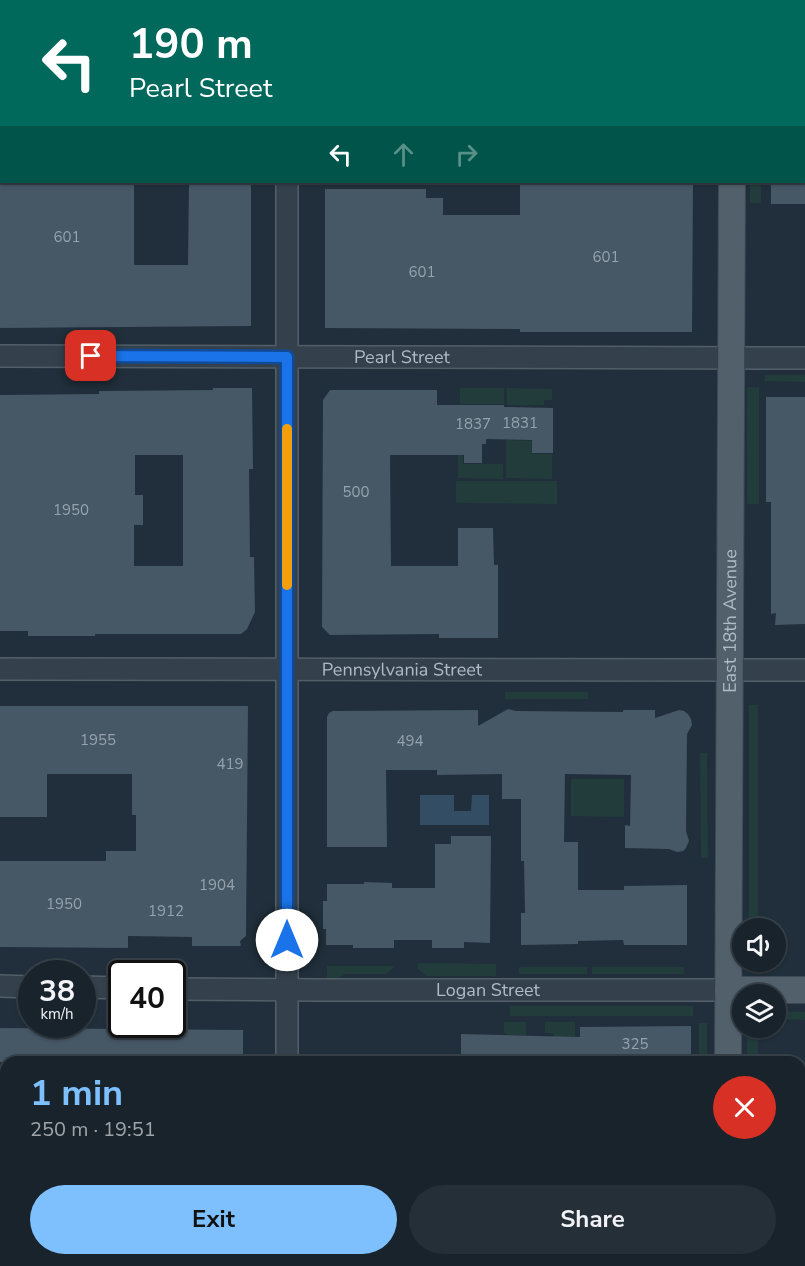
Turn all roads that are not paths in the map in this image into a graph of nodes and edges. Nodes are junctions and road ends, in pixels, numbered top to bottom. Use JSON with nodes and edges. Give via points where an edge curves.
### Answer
{"nodes":[{"id":1,"x":287,"y":183,"type":"edge"},
{"id":2,"x":732,"y":183,"type":"edge"},
{"id":3,"x":0,"y":356,"type":"edge"},
{"id":4,"x":287,"y":357,"type":"junction"},
{"id":5,"x":731,"y":358,"type":"junction"},
{"id":6,"x":805,"y":358,"type":"edge"},
{"id":7,"x":0,"y":669,"type":"edge"},
{"id":8,"x":287,"y":669,"type":"junction"},
{"id":9,"x":730,"y":670,"type":"junction"},
{"id":10,"x":805,"y":670,"type":"edge"},
{"id":11,"x":0,"y":987,"type":"edge"},
{"id":12,"x":18,"y":987,"type":"edge"},
{"id":13,"x":186,"y":989,"type":"edge"},
{"id":14,"x":287,"y":990,"type":"junction"},
{"id":15,"x":728,"y":990,"type":"junction"},
{"id":16,"x":805,"y":990,"type":"edge"},
{"id":17,"x":287,"y":1056,"type":"edge"},
{"id":18,"x":728,"y":1056,"type":"edge"}],
"edges":[{"from":1,"to":4,"type":"street"},
{"from":2,"to":5,"type":"main road","name":"East 18th Avenue"},
{"from":3,"to":4,"type":"street","name":"Pearl Street"},
{"from":4,"to":5,"type":"street","name":"Pearl Street"},
{"from":4,"to":8,"type":"street"},
{"from":5,"to":6,"type":"street","name":"Pearl Street"},
{"from":5,"to":9,"type":"main road","name":"East 18th Avenue"},
{"from":7,"to":8,"type":"street","name":"Pennsylvania Street"},
{"from":8,"to":9,"type":"street","name":"Pennsylvania Street"},
{"from":8,"to":14,"type":"street"},
{"from":9,"to":10,"type":"street","name":"Pennsylvania Street"},
{"from":9,"to":15,"type":"main road","name":"East 18th Avenue"},
{"from":11,"to":12,"type":"street"},
{"from":13,"to":14,"type":"street","name":"Logan Street"},
{"from":14,"to":15,"type":"street","name":"Logan Street"},
{"from":14,"to":17,"type":"street"},
{"from":15,"to":16,"type":"main road","name":"Logan Street"},
{"from":15,"to":18,"type":"main road","name":"East 18th Avenue"}]}
